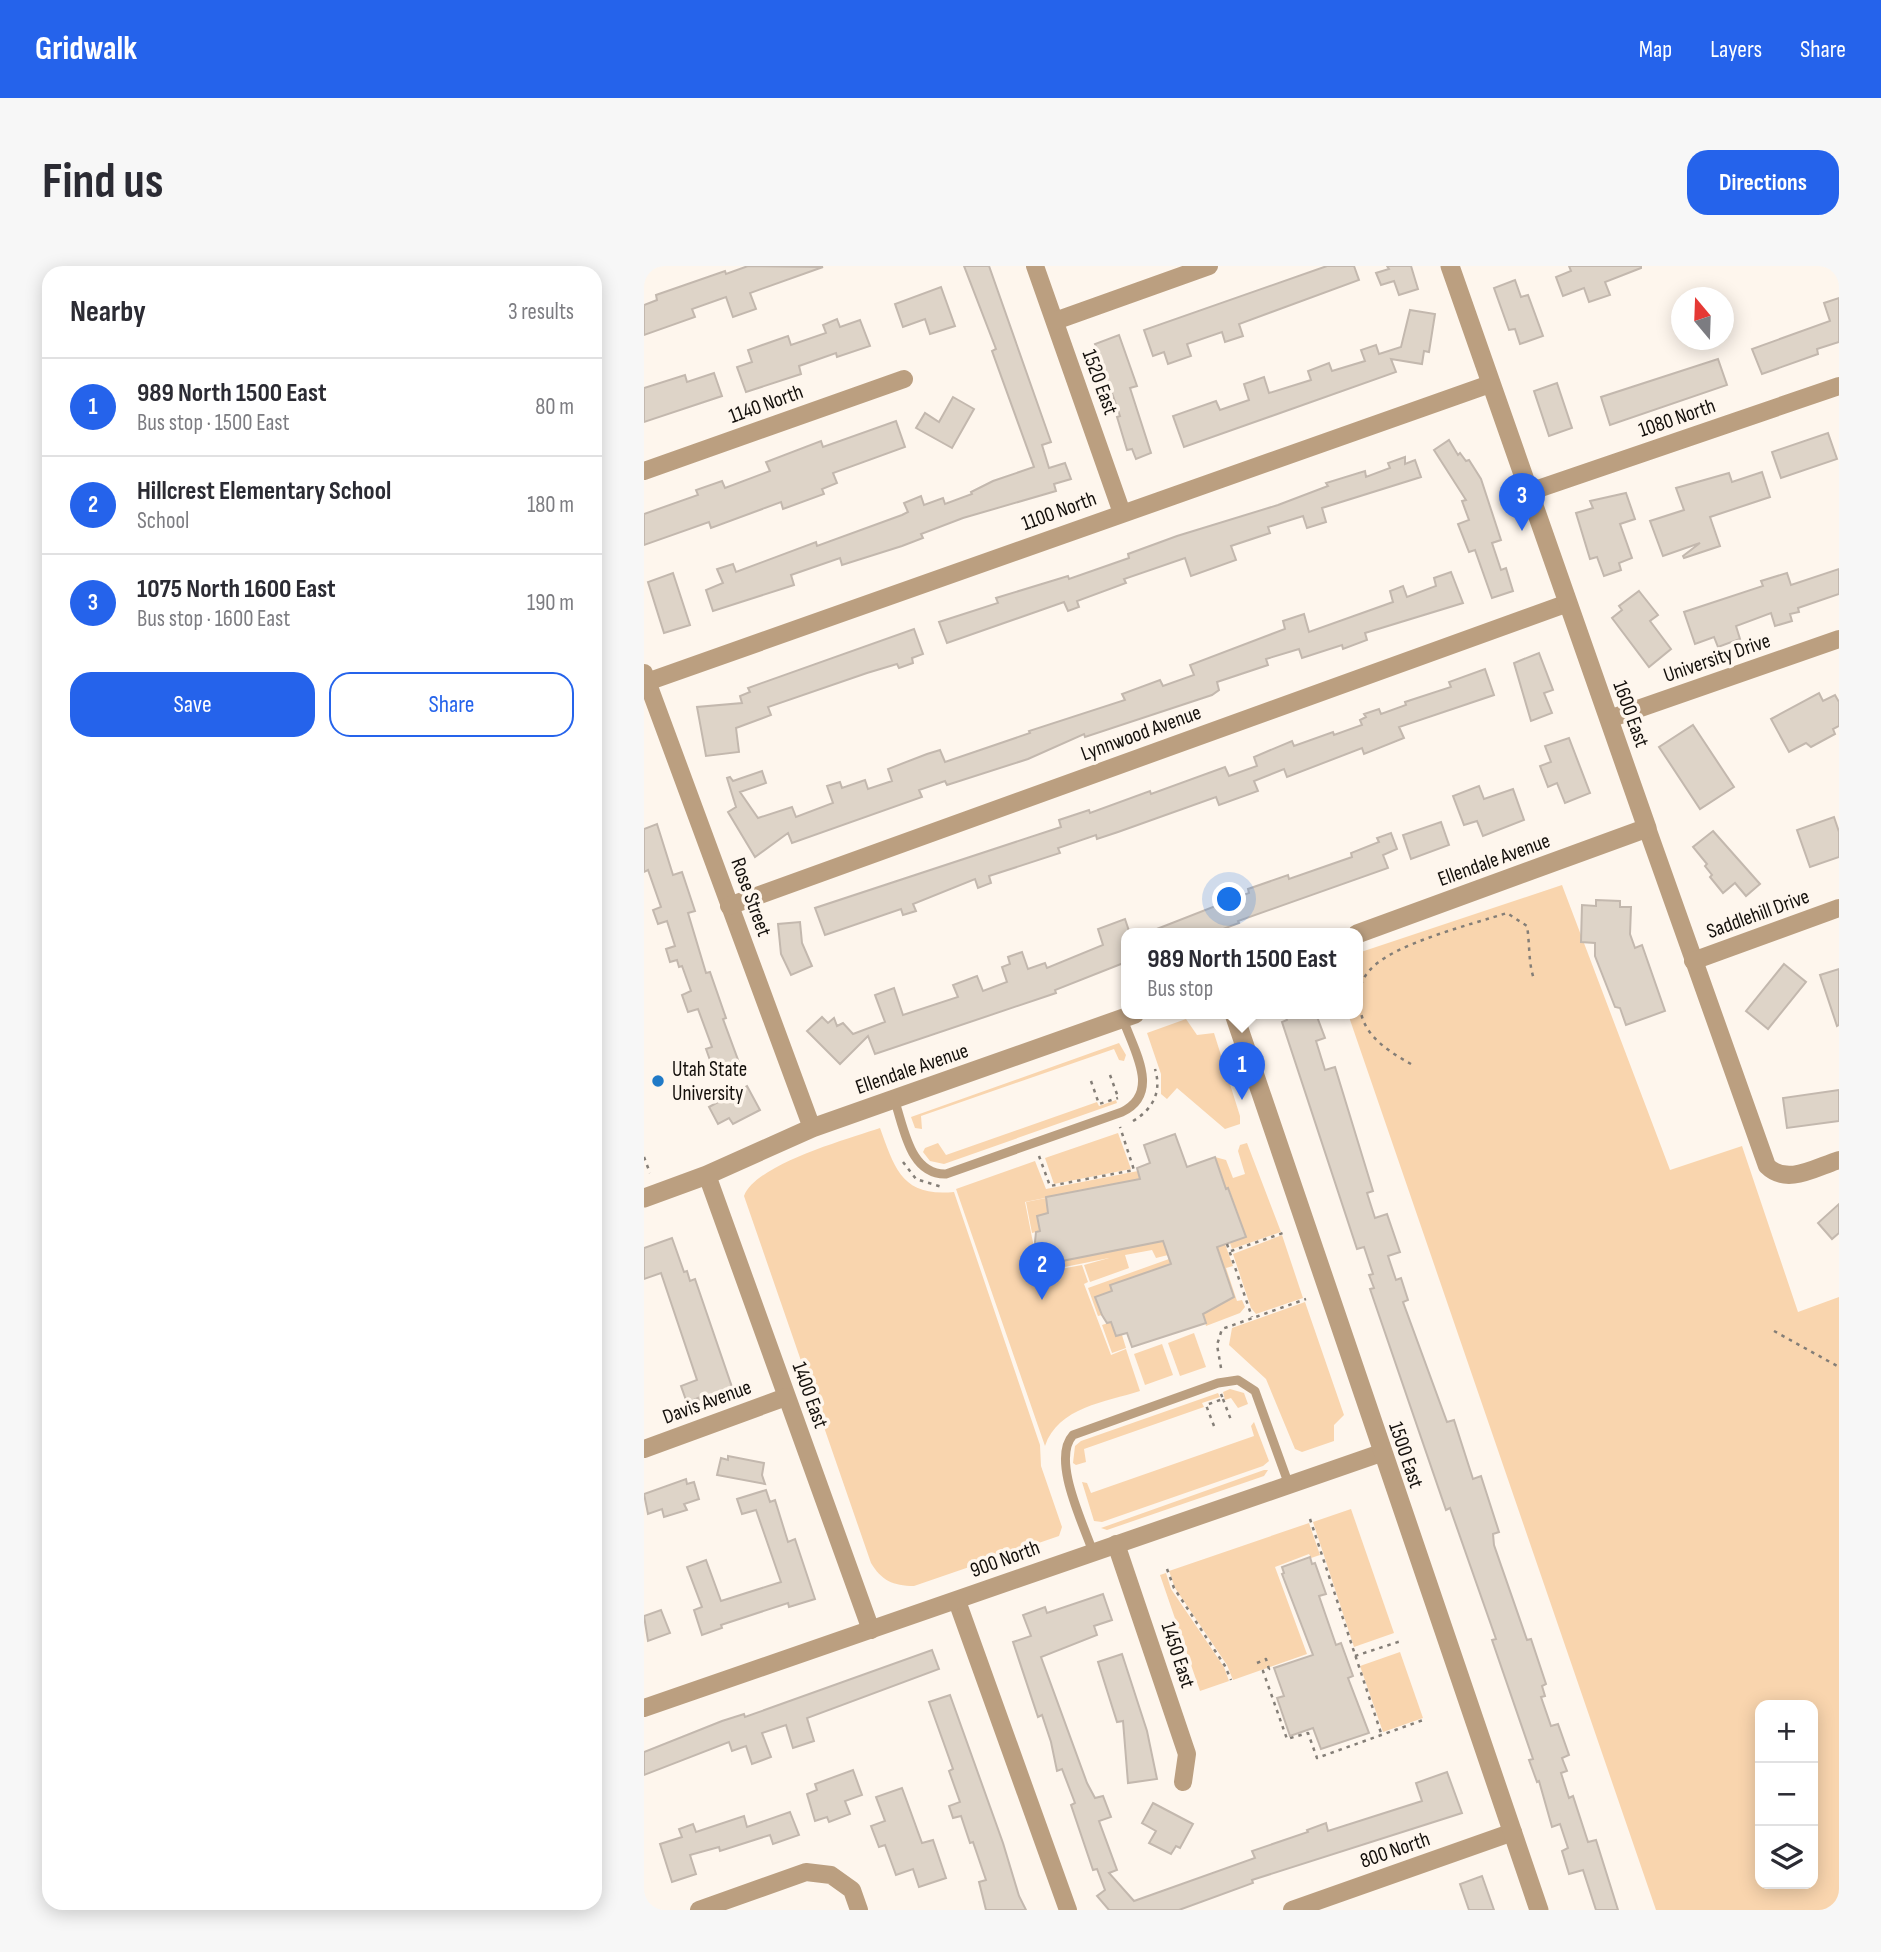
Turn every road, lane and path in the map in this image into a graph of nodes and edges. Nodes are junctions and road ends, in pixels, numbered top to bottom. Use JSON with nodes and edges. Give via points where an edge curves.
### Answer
{"nodes":[{"id":1,"x":1035,"y":266,"type":"edge"},
{"id":2,"x":1209,"y":266,"type":"edge"},
{"id":3,"x":1450,"y":266,"type":"edge"},
{"id":4,"x":1055,"y":321,"type":"junction"},
{"id":5,"x":904,"y":379,"type":"dead end"},
{"id":6,"x":1490,"y":384,"type":"junction"},
{"id":7,"x":1839,"y":386,"type":"edge"},
{"id":8,"x":644,"y":471,"type":"edge"},
{"id":9,"x":1529,"y":492,"type":"junction"},
{"id":10,"x":1122,"y":513,"type":"junction"},
{"id":11,"x":1568,"y":603,"type":"junction"},
{"id":12,"x":1839,"y":639,"type":"edge"},
{"id":13,"x":645,"y":679,"type":"edge"},
{"id":14,"x":1609,"y":719,"type":"junction"},
{"id":15,"x":1647,"y":828,"type":"junction"},
{"id":16,"x":729,"y":906,"type":"junction"},
{"id":17,"x":1839,"y":908,"type":"edge"},
{"id":18,"x":1363,"y":932,"type":"edge"},
{"id":19,"x":1693,"y":961,"type":"junction"},
{"id":20,"x":1534,"y":979,"type":"dead end"},
{"id":21,"x":1363,"y":982,"type":"edge"},
{"id":22,"x":1363,"y":1018,"type":"edge"},
{"id":23,"x":1123,"y":1019,"type":"edge"},
{"id":24,"x":1129,"y":1019,"type":"edge"},
{"id":25,"x":1236,"y":1019,"type":"edge"},
{"id":26,"x":1411,"y":1064,"type":"dead end"},
{"id":27,"x":1110,"y":1075,"type":"dead end"},
{"id":28,"x":1091,"y":1082,"type":"dead end"},
{"id":29,"x":894,"y":1099,"type":"junction"},
{"id":30,"x":812,"y":1128,"type":"junction"},
{"id":31,"x":1120,"y":1128,"type":"dead end"},
{"id":32,"x":1039,"y":1156,"type":"dead end"},
{"id":33,"x":644,"y":1157,"type":"edge"},
{"id":34,"x":1839,"y":1160,"type":"edge"},
{"id":35,"x":650,"y":1173,"type":"dead end"},
{"id":36,"x":707,"y":1175,"type":"junction"},
{"id":37,"x":644,"y":1198,"type":"edge"},
{"id":38,"x":1283,"y":1233,"type":"dead end"},
{"id":39,"x":1227,"y":1244,"type":"dead end"},
{"id":40,"x":1230,"y":1252,"type":"junction"},
{"id":41,"x":1306,"y":1299,"type":"dead end"},
{"id":42,"x":1252,"y":1318,"type":"junction"},
{"id":43,"x":1774,"y":1331,"type":"dead end"},
{"id":44,"x":1839,"y":1367,"type":"edge"},
{"id":45,"x":1222,"y":1368,"type":"dead end"},
{"id":46,"x":1221,"y":1394,"type":"dead end"},
{"id":47,"x":786,"y":1397,"type":"junction"},
{"id":48,"x":1223,"y":1399,"type":"junction"},
{"id":49,"x":1231,"y":1420,"type":"dead end"},
{"id":50,"x":1214,"y":1426,"type":"dead end"},
{"id":51,"x":644,"y":1449,"type":"edge"},
{"id":52,"x":1381,"y":1452,"type":"junction"},
{"id":53,"x":1289,"y":1485,"type":"junction"},
{"id":54,"x":1310,"y":1519,"type":"dead end"},
{"id":55,"x":1116,"y":1544,"type":"junction"},
{"id":56,"x":1093,"y":1552,"type":"junction"},
{"id":57,"x":1167,"y":1569,"type":"dead end"},
{"id":58,"x":957,"y":1601,"type":"junction"},
{"id":59,"x":871,"y":1630,"type":"junction"},
{"id":60,"x":1401,"y":1641,"type":"dead end"},
{"id":61,"x":1355,"y":1656,"type":"junction"},
{"id":62,"x":1257,"y":1663,"type":"dead end"},
{"id":63,"x":1231,"y":1680,"type":"dead end"},
{"id":64,"x":644,"y":1708,"type":"edge"},
{"id":65,"x":1426,"y":1719,"type":"dead end"},
{"id":66,"x":1382,"y":1734,"type":"junction"},
{"id":67,"x":1183,"y":1782,"type":"dead end"},
{"id":68,"x":1513,"y":1832,"type":"junction"},
{"id":69,"x":699,"y":1910,"type":"edge"},
{"id":70,"x":859,"y":1910,"type":"edge"},
{"id":71,"x":1068,"y":1910,"type":"edge"},
{"id":72,"x":1292,"y":1910,"type":"edge"},
{"id":73,"x":1539,"y":1910,"type":"edge"}],
"edges":[{"from":1,"to":4,"type":"street","name":"1520 East"},
{"from":2,"to":4,"type":"street"},
{"from":3,"to":6,"type":"street","name":"1600 East"},
{"from":4,"to":10,"type":"street","name":"1520 East"},
{"from":5,"to":8,"type":"street","name":"1140 North"},
{"from":6,"to":9,"type":"street","name":"1600 East"},
{"from":6,"to":10,"type":"street","name":"1100 North"},
{"from":7,"to":9,"type":"street","name":"1080 North"},
{"from":9,"to":11,"type":"street","name":"1600 East"},
{"from":10,"to":13,"type":"street","name":"1100 North"},
{"from":11,"to":14,"type":"street","name":"1600 East"},
{"from":11,"to":16,"type":"street","name":"Lynnwood Avenue"},
{"from":12,"to":14,"type":"street","name":"University Drive"},
{"from":13,"to":16,"type":"street","name":"Rose Street"},
{"from":14,"to":15,"type":"street","name":"1600 East"},
{"from":15,"to":18,"type":"street","name":"Ellendale Avenue"},
{"from":15,"to":19,"type":"street","name":"1600 East"},
{"from":16,"to":30,"type":"street","name":"Rose Street"},
{"from":17,"to":19,"type":"street","name":"Saddlehill Drive"},
{"from":19,"to":34,"type":"street","name":"1600 East","via":[[1767,1166],[1775,1175],[1789,1176]]},
{"from":20,"to":21,"type":"path","via":[[1527,926],[1507,913],[1389,954]]},
{"from":22,"to":26,"type":"path","via":[[1389,1052]]},
{"from":23,"to":29,"type":"street","name":"Ellendale Avenue"},
{"from":24,"to":29,"type":"lane","via":[[1143,1075],[1140,1099],[1122,1112],[946,1174],[937,1174],[916,1160]]},
{"from":25,"to":52,"type":"street","name":"1500 East"},
{"from":27,"to":28,"type":"path","via":[[1118,1100],[1099,1104]]},
{"from":29,"to":30,"type":"street","name":"Ellendale Avenue"},
{"from":30,"to":36,"type":"street","name":"Ellendale Avenue"},
{"from":31,"to":32,"type":"path","via":[[1135,1170],[1050,1186]]},
{"from":33,"to":35,"type":"path"},
{"from":36,"to":37,"type":"street","name":"Ellendale Avenue"},
{"from":36,"to":47,"type":"street","name":"1400 East"},
{"from":38,"to":40,"type":"path"},
{"from":39,"to":40,"type":"path"},
{"from":40,"to":42,"type":"path"},
{"from":41,"to":42,"type":"path"},
{"from":42,"to":45,"type":"path","via":[[1218,1334]]},
{"from":43,"to":44,"type":"path"},
{"from":46,"to":48,"type":"path"},
{"from":47,"to":51,"type":"street","name":"Davis Avenue"},
{"from":47,"to":59,"type":"street","name":"1400 East"},
{"from":48,"to":49,"type":"path"},
{"from":48,"to":50,"type":"path","via":[[1206,1405]]},
{"from":52,"to":53,"type":"street","name":"900 North"},
{"from":52,"to":68,"type":"street","name":"1500 East"},
{"from":53,"to":55,"type":"street","name":"900 North"},
{"from":53,"to":56,"type":"lane","via":[[1255,1391],[1238,1380],[1218,1383],[1066,1442],[1063,1463]]},
{"from":54,"to":61,"type":"path"},
{"from":55,"to":56,"type":"street","name":"900 North"},
{"from":55,"to":67,"type":"street","name":"1450 East","via":[[1187,1754]]},
{"from":56,"to":58,"type":"street","name":"900 North"},
{"from":57,"to":63,"type":"path"},
{"from":58,"to":59,"type":"street","name":"900 North"},
{"from":58,"to":71,"type":"street"},
{"from":59,"to":64,"type":"street","name":"900 North"},
{"from":60,"to":61,"type":"path"},
{"from":61,"to":66,"type":"path"},
{"from":62,"to":66,"type":"path","via":[[1266,1659],[1269,1669],[1263,1671],[1287,1739],[1308,1733],[1317,1758]]},
{"from":65,"to":66,"type":"path"},
{"from":68,"to":72,"type":"street","name":"800 North"},
{"from":68,"to":73,"type":"street","name":"1500 East"},
{"from":69,"to":70,"type":"street","via":[[806,1872],[831,1875],[852,1890]]}]}
